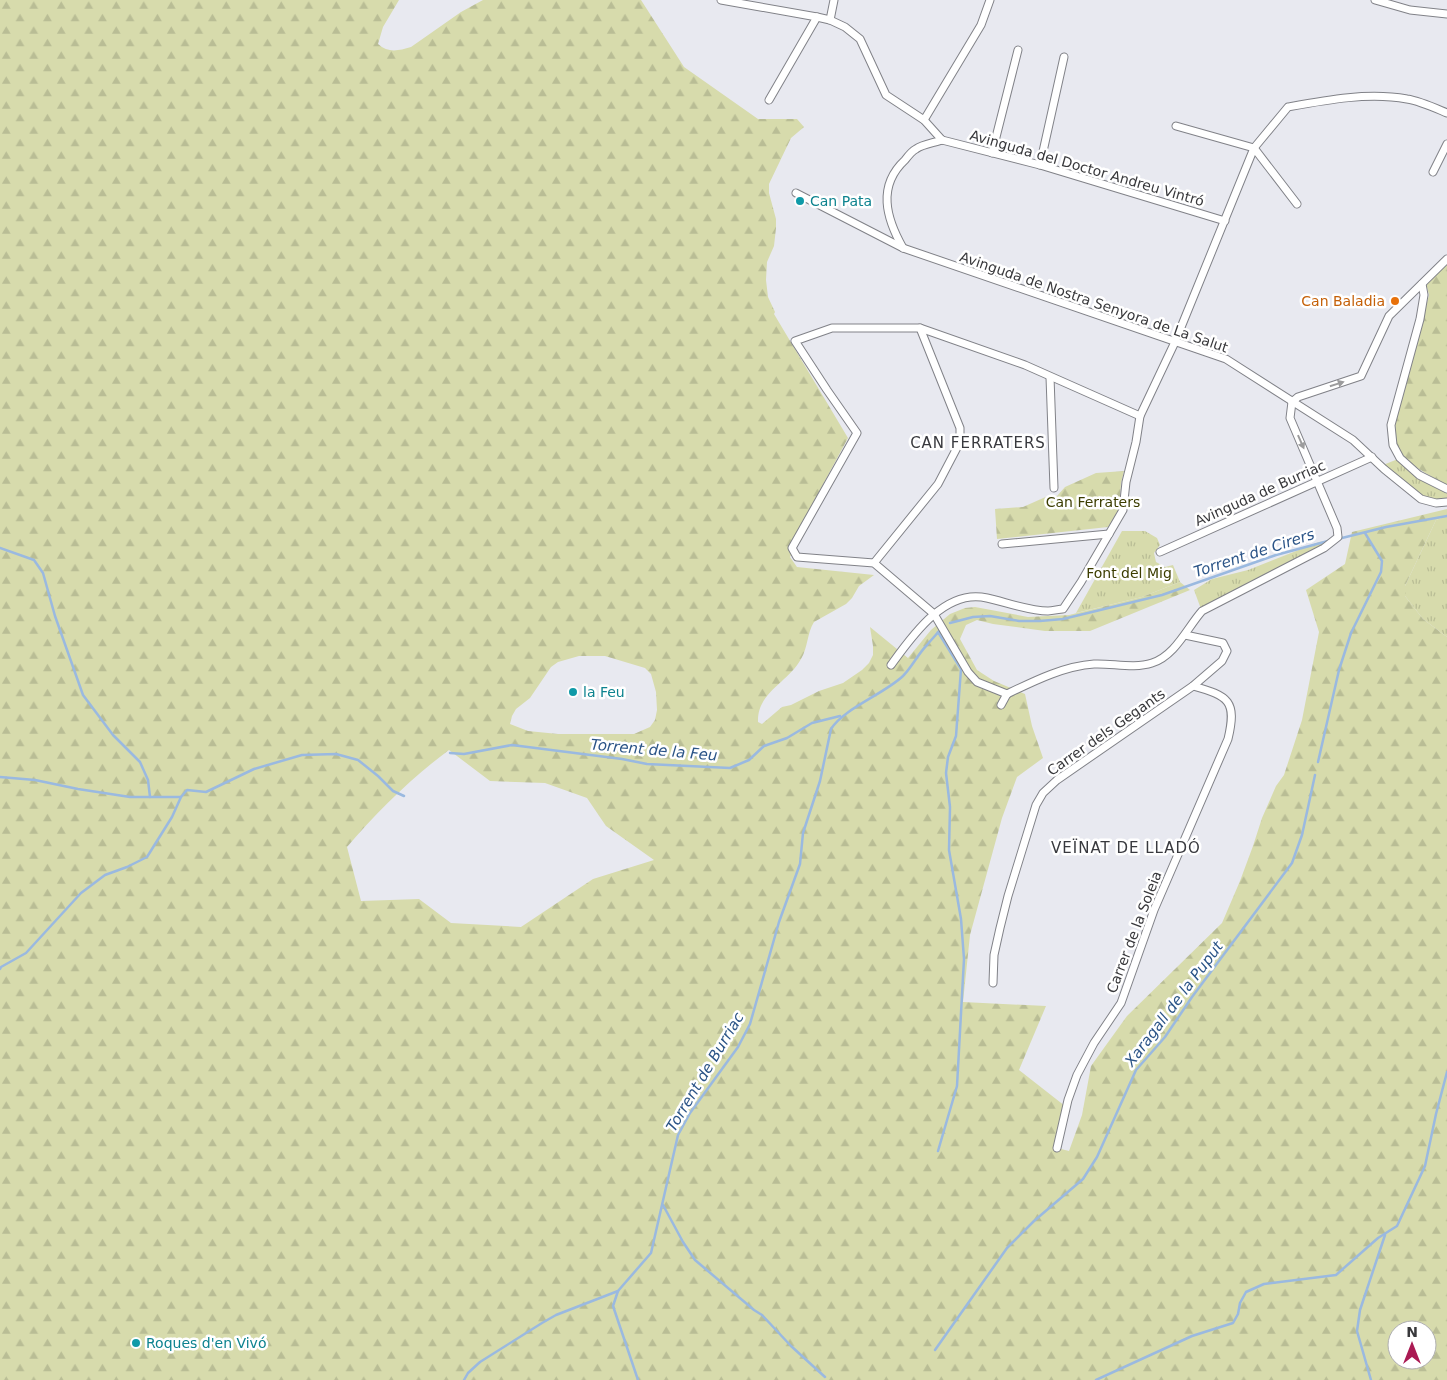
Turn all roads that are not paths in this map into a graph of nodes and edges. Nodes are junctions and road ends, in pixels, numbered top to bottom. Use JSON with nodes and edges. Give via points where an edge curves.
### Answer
{"nodes":[{"id":1,"x":721,"y":0,"type":"edge"},
{"id":2,"x":834,"y":0,"type":"edge"},
{"id":3,"x":990,"y":0,"type":"edge"},
{"id":4,"x":1375,"y":0,"type":"edge"},
{"id":5,"x":1447,"y":14,"type":"edge"},
{"id":6,"x":817,"y":17,"type":"junction"},
{"id":7,"x":830,"y":20,"type":"junction"},
{"id":8,"x":1018,"y":50,"type":"dead end"},
{"id":9,"x":1064,"y":57,"type":"dead end"},
{"id":10,"x":769,"y":100,"type":"dead end"},
{"id":11,"x":1447,"y":113,"type":"edge"},
{"id":12,"x":924,"y":120,"type":"junction"},
{"id":13,"x":1176,"y":126,"type":"dead end"},
{"id":14,"x":942,"y":140,"type":"junction"},
{"id":15,"x":1447,"y":144,"type":"edge"},
{"id":16,"x":1254,"y":148,"type":"junction"},
{"id":17,"x":992,"y":153,"type":"junction"},
{"id":18,"x":1040,"y":165,"type":"junction"},
{"id":19,"x":1433,"y":172,"type":"dead end"},
{"id":20,"x":796,"y":193,"type":"dead end"},
{"id":21,"x":1296,"y":204,"type":"dead end"},
{"id":22,"x":1225,"y":221,"type":"junction"},
{"id":23,"x":903,"y":248,"type":"junction"},
{"id":24,"x":1447,"y":259,"type":"edge"},
{"id":25,"x":1422,"y":284,"type":"junction"},
{"id":26,"x":920,"y":328,"type":"junction"},
{"id":27,"x":1175,"y":342,"type":"junction"},
{"id":28,"x":1050,"y":377,"type":"junction"},
{"id":29,"x":1292,"y":402,"type":"junction"},
{"id":30,"x":1140,"y":416,"type":"junction"},
{"id":31,"x":1372,"y":457,"type":"junction"},
{"id":32,"x":1318,"y":481,"type":"junction"},
{"id":33,"x":1054,"y":488,"type":"dead end"},
{"id":34,"x":1447,"y":489,"type":"edge"},
{"id":35,"x":1447,"y":502,"type":"edge"},
{"id":36,"x":1110,"y":534,"type":"junction"},
{"id":37,"x":1002,"y":544,"type":"dead end"},
{"id":38,"x":1160,"y":552,"type":"dead end"},
{"id":39,"x":874,"y":563,"type":"junction"},
{"id":40,"x":934,"y":614,"type":"junction"},
{"id":41,"x":1185,"y":635,"type":"junction"},
{"id":42,"x":891,"y":665,"type":"dead end"},
{"id":43,"x":1193,"y":686,"type":"junction"},
{"id":44,"x":1007,"y":694,"type":"junction"},
{"id":45,"x":1001,"y":705,"type":"dead end"},
{"id":46,"x":994,"y":983,"type":"dead end"},
{"id":47,"x":1057,"y":1148,"type":"dead end"}],
"edges":[{"from":1,"to":6,"type":"street"},
{"from":2,"to":7,"type":"street"},
{"from":3,"to":12,"type":"street","via":[[981,25]]},
{"from":4,"to":5,"type":"street","via":[[1410,10]]},
{"from":6,"to":7,"type":"street"},
{"from":6,"to":10,"type":"street"},
{"from":7,"to":12,"type":"street","via":[[860,39],[886,95]]},
{"from":8,"to":17,"type":"street"},
{"from":9,"to":18,"type":"street"},
{"from":11,"to":16,"type":"street","via":[[1408,99],[1380,97],[1288,107]]},
{"from":12,"to":14,"type":"street"},
{"from":13,"to":16,"type":"street"},
{"from":14,"to":17,"type":"street","name":"Avinguda del Doctor Andreu Vintró"},
{"from":14,"to":23,"type":"street","via":[[916,148],[896,169],[887,192],[887,209],[893,231]]},
{"from":15,"to":19,"type":"street"},
{"from":16,"to":21,"type":"street"},
{"from":16,"to":22,"type":"street"},
{"from":17,"to":18,"type":"street","name":"Avinguda del Doctor Andreu Vintró"},
{"from":18,"to":22,"type":"street","name":"Avinguda del Doctor Andreu Vintró"},
{"from":20,"to":23,"type":"street","name":"Avinguda de Nostra Senyora de La Salut"},
{"from":22,"to":27,"type":"street"},
{"from":23,"to":27,"type":"street","name":"Avinguda de Nostra Senyora de La Salut"},
{"from":24,"to":25,"type":"street"},
{"from":29,"to":25,"type":"street","one_way":true,"via":[[1298,397],[1361,376],[1389,316]]},
{"from":25,"to":34,"type":"street","via":[[1424,294],[1420,319],[1391,425],[1393,445],[1400,458],[1419,475]]},
{"from":26,"to":28,"type":"street","via":[[1026,365]]},
{"from":26,"to":39,"type":"street","via":[[960,428],[960,442],[938,484]]},
{"from":26,"to":39,"type":"street","via":[[832,328],[795,341],[857,432],[792,548],[797,557]]},
{"from":27,"to":29,"type":"street","name":"Avinguda de Nostra Senyora de La Salut","via":[[1226,359]]},
{"from":27,"to":30,"type":"street"},
{"from":28,"to":30,"type":"street"},
{"from":28,"to":33,"type":"street"},
{"from":29,"to":31,"type":"street","name":"Avinguda de Nostra Senyora de La Salut","via":[[1353,440]]},
{"from":29,"to":32,"type":"street","one_way":true,"via":[[1290,418]]},
{"from":30,"to":36,"type":"street","via":[[1123,510]]},
{"from":31,"to":32,"type":"street","name":"Avinguda de Burriac"},
{"from":31,"to":35,"type":"street","name":"Avinguda de Nostra Senyora de La Salut","via":[[1421,499]]},
{"from":32,"to":38,"type":"street","name":"Avinguda de Burriac"},
{"from":32,"to":41,"type":"street","via":[[1338,537],[1324,548],[1202,611]]},
{"from":36,"to":37,"type":"street"},
{"from":36,"to":40,"type":"street","via":[[1064,609],[1048,611],[971,597],[957,600]]},
{"from":39,"to":40,"type":"street"},
{"from":40,"to":42,"type":"street"},
{"from":40,"to":44,"type":"street","via":[[977,682]]},
{"from":41,"to":43,"type":"street","name":"Carrer dels Gegants","via":[[1223,643],[1228,651],[1222,661]]},
{"from":41,"to":44,"type":"street","via":[[1153,663],[1138,666],[1093,664],[1069,669]]},
{"from":43,"to":46,"type":"street","name":"Carrer dels Gegants","via":[[1057,780],[1044,793],[1030,821],[1008,896],[994,955]]},
{"from":43,"to":47,"type":"street","name":"Carrer de la Soleia","via":[[1219,694],[1229,704],[1232,724],[1228,739],[1154,910],[1121,1002],[1077,1076]]},
{"from":44,"to":45,"type":"street"}]}
